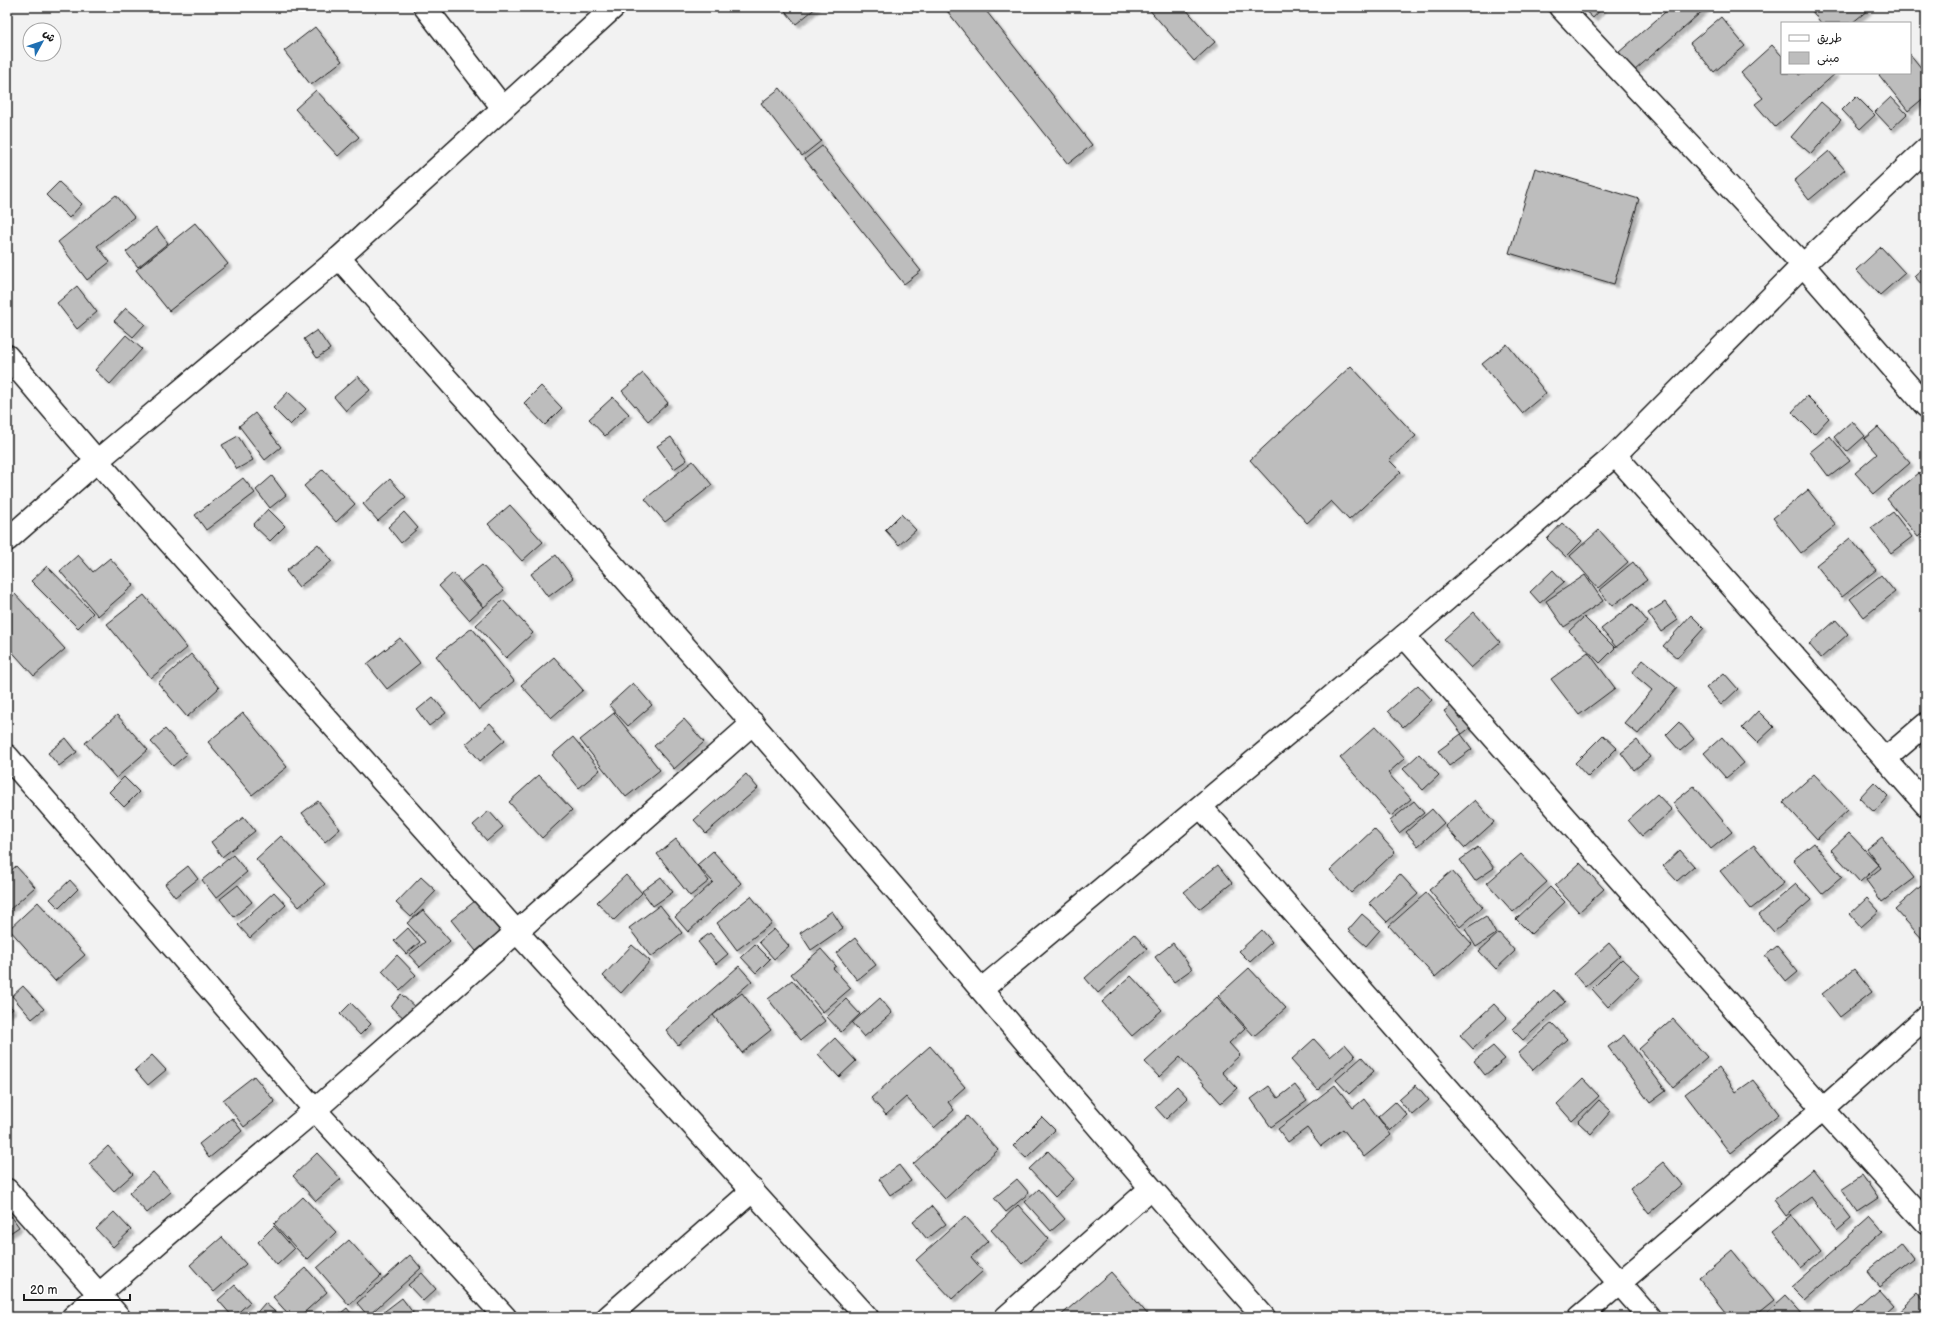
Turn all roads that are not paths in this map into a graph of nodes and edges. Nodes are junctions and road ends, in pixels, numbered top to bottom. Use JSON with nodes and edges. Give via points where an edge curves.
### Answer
{"nodes":[{"id":1,"x":425,"y":7,"type":"edge"},
{"id":2,"x":614,"y":7,"type":"edge"},
{"id":3,"x":1560,"y":7,"type":"edge"},
{"id":4,"x":503,"y":108,"type":"junction"},
{"id":5,"x":1926,"y":149,"type":"edge"},
{"id":6,"x":339,"y":258,"type":"junction"},
{"id":7,"x":1803,"y":265,"type":"junction"},
{"id":8,"x":7,"y":356,"type":"edge"},
{"id":9,"x":1926,"y":406,"type":"edge"},
{"id":10,"x":1616,"y":455,"type":"junction"},
{"id":11,"x":98,"y":461,"type":"junction"},
{"id":12,"x":7,"y":540,"type":"edge"},
{"id":13,"x":1404,"y":636,"type":"junction"},
{"id":14,"x":753,"y":724,"type":"junction"},
{"id":15,"x":1926,"y":724,"type":"edge"},
{"id":16,"x":7,"y":756,"type":"edge"},
{"id":17,"x":1885,"y":759,"type":"junction"},
{"id":18,"x":1926,"y":805,"type":"edge"},
{"id":19,"x":1201,"y":807,"type":"junction"},
{"id":20,"x":516,"y":931,"type":"junction"},
{"id":21,"x":982,"y":990,"type":"junction"},
{"id":22,"x":1926,"y":1017,"type":"edge"},
{"id":23,"x":1823,"y":1109,"type":"junction"},
{"id":24,"x":314,"y":1110,"type":"junction"},
{"id":25,"x":1150,"y":1189,"type":"junction"},
{"id":26,"x":7,"y":1190,"type":"edge"},
{"id":27,"x":753,"y":1190,"type":"junction"},
{"id":28,"x":1926,"y":1222,"type":"edge"},
{"id":29,"x":1620,"y":1283,"type":"junction"},
{"id":30,"x":98,"y":1294,"type":"junction"},
{"id":31,"x":73,"y":1317,"type":"edge"},
{"id":32,"x":119,"y":1317,"type":"edge"},
{"id":33,"x":505,"y":1317,"type":"edge"},
{"id":34,"x":608,"y":1317,"type":"edge"},
{"id":35,"x":867,"y":1317,"type":"edge"},
{"id":36,"x":1006,"y":1317,"type":"edge"},
{"id":37,"x":1264,"y":1317,"type":"edge"},
{"id":38,"x":1580,"y":1317,"type":"edge"},
{"id":39,"x":1649,"y":1317,"type":"edge"}],
"edges":[{"from":1,"to":4,"type":"street"},
{"from":2,"to":4,"type":"street"},
{"from":3,"to":7,"type":"street"},
{"from":4,"to":6,"type":"street"},
{"from":5,"to":7,"type":"street"},
{"from":6,"to":11,"type":"street"},
{"from":6,"to":14,"type":"street"},
{"from":7,"to":9,"type":"street"},
{"from":7,"to":10,"type":"street"},
{"from":8,"to":11,"type":"street"},
{"from":10,"to":13,"type":"street"},
{"from":10,"to":17,"type":"street"},
{"from":11,"to":12,"type":"street"},
{"from":11,"to":20,"type":"street"},
{"from":13,"to":19,"type":"street"},
{"from":13,"to":23,"type":"street"},
{"from":14,"to":20,"type":"street"},
{"from":14,"to":21,"type":"street"},
{"from":15,"to":17,"type":"street"},
{"from":16,"to":24,"type":"street"},
{"from":17,"to":18,"type":"street"},
{"from":19,"to":21,"type":"street"},
{"from":19,"to":29,"type":"street"},
{"from":20,"to":24,"type":"street"},
{"from":20,"to":27,"type":"street"},
{"from":21,"to":25,"type":"street"},
{"from":22,"to":23,"type":"street"},
{"from":23,"to":28,"type":"street"},
{"from":23,"to":29,"type":"street"},
{"from":24,"to":30,"type":"street"},
{"from":24,"to":33,"type":"street"},
{"from":25,"to":36,"type":"street"},
{"from":25,"to":37,"type":"street"},
{"from":26,"to":30,"type":"street"},
{"from":27,"to":34,"type":"street"},
{"from":27,"to":35,"type":"street"},
{"from":29,"to":38,"type":"street"},
{"from":29,"to":39,"type":"street"},
{"from":30,"to":31,"type":"street"},
{"from":30,"to":32,"type":"street"}]}
